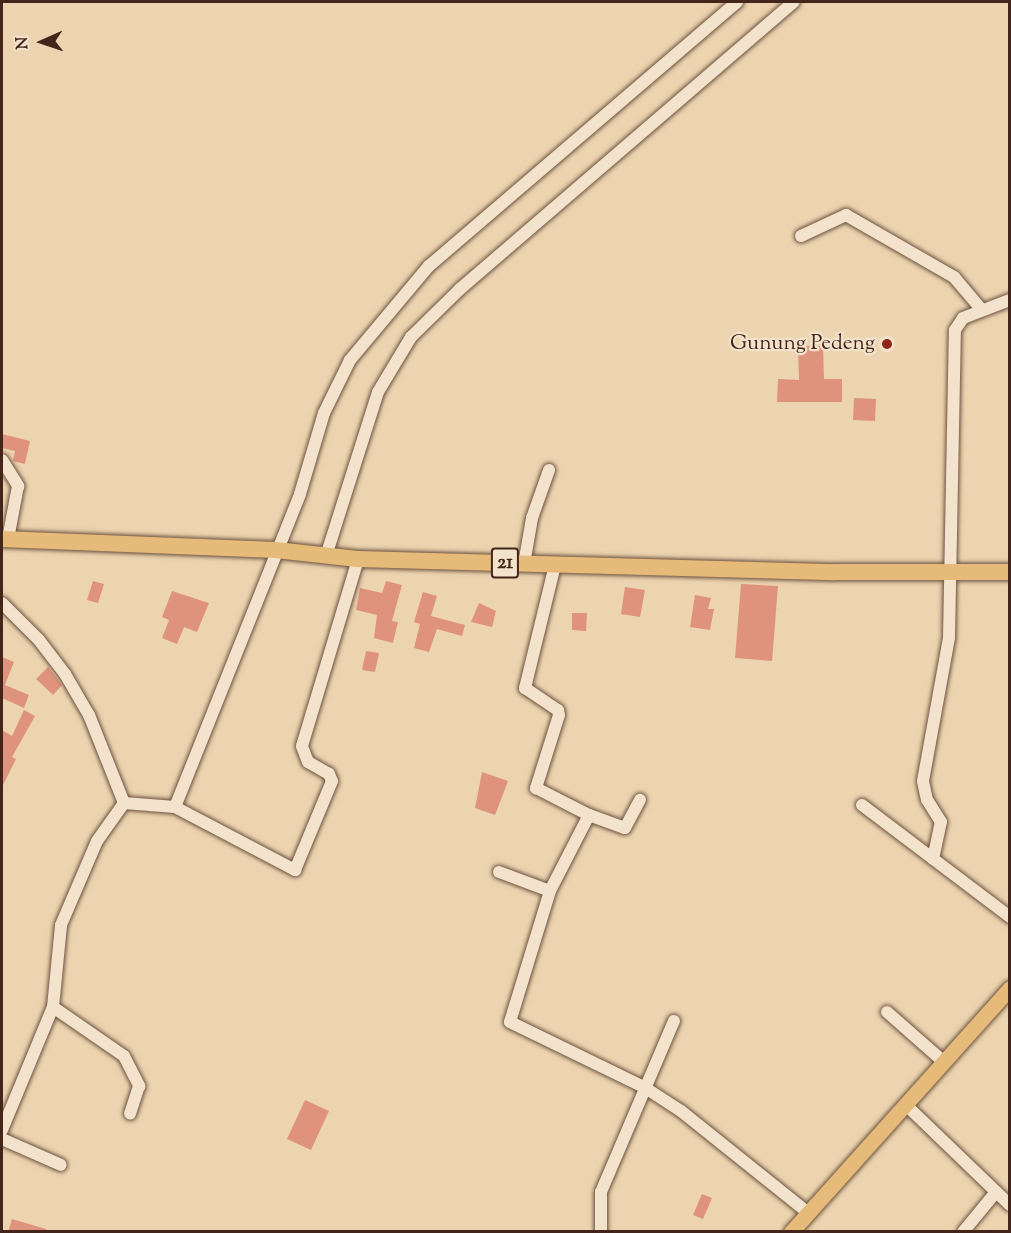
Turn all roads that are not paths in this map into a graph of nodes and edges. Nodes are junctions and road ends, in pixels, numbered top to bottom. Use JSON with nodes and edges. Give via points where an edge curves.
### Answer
{"nodes":[{"id":1,"x":736,"y":2,"type":"edge"},
{"id":2,"x":794,"y":2,"type":"edge"},
{"id":3,"x":801,"y":236,"type":"dead end"},
{"id":4,"x":1010,"y":300,"type":"edge"},
{"id":5,"x":982,"y":310,"type":"junction"},
{"id":6,"x":2,"y":460,"type":"edge"},
{"id":7,"x":549,"y":471,"type":"dead end"},
{"id":8,"x":5,"y":539,"type":"edge"},
{"id":9,"x":276,"y":550,"type":"junction"},
{"id":10,"x":326,"y":556,"type":"junction"},
{"id":11,"x":358,"y":559,"type":"junction"},
{"id":12,"x":524,"y":564,"type":"junction"},
{"id":13,"x":555,"y":565,"type":"junction"},
{"id":14,"x":1010,"y":573,"type":"edge"},
{"id":15,"x":949,"y":574,"type":"junction"},
{"id":16,"x":2,"y":603,"type":"edge"},
{"id":17,"x":640,"y":800,"type":"dead end"},
{"id":18,"x":124,"y":802,"type":"junction"},
{"id":19,"x":862,"y":805,"type":"dead end"},
{"id":20,"x":175,"y":807,"type":"junction"},
{"id":21,"x":589,"y":815,"type":"junction"},
{"id":22,"x":933,"y":859,"type":"junction"},
{"id":23,"x":499,"y":872,"type":"dead end"},
{"id":24,"x":550,"y":891,"type":"junction"},
{"id":25,"x":1010,"y":917,"type":"edge"},
{"id":26,"x":1010,"y":988,"type":"edge"},
{"id":27,"x":53,"y":1006,"type":"junction"},
{"id":28,"x":887,"y":1012,"type":"dead end"},
{"id":29,"x":674,"y":1021,"type":"dead end"},
{"id":30,"x":944,"y":1062,"type":"junction"},
{"id":31,"x":644,"y":1088,"type":"junction"},
{"id":32,"x":906,"y":1105,"type":"junction"},
{"id":33,"x":130,"y":1114,"type":"dead end"},
{"id":34,"x":2,"y":1130,"type":"edge"},
{"id":35,"x":2,"y":1139,"type":"edge"},
{"id":36,"x":61,"y":1165,"type":"dead end"},
{"id":37,"x":996,"y":1192,"type":"junction"},
{"id":38,"x":1010,"y":1205,"type":"edge"},
{"id":39,"x":807,"y":1212,"type":"junction"},
{"id":40,"x":795,"y":1231,"type":"edge"},
{"id":41,"x":601,"y":1232,"type":"edge"},
{"id":42,"x":963,"y":1232,"type":"edge"}],
"edges":[{"from":1,"to":9,"type":"street","via":[[429,266],[364,343],[350,360],[324,413],[300,494]]},
{"from":2,"to":10,"type":"street","via":[[460,289],[411,338],[378,392]]},
{"from":3,"to":5,"type":"street","via":[[846,215],[954,277]]},
{"from":4,"to":5,"type":"street"},
{"from":5,"to":15,"type":"street","via":[[958,321],[954,330]]},
{"from":6,"to":8,"type":"street","via":[[18,486]]},
{"from":7,"to":12,"type":"street","via":[[532,518]]},
{"from":8,"to":9,"type":"highway","number":"21"},
{"from":9,"to":10,"type":"highway","number":"21"},
{"from":9,"to":20,"type":"street"},
{"from":10,"to":11,"type":"highway","number":"21"},
{"from":11,"to":12,"type":"highway","number":"21"},
{"from":11,"to":20,"type":"street","via":[[302,746],[308,762],[329,774],[332,781],[295,870]]},
{"from":12,"to":13,"type":"highway","number":"21"},
{"from":13,"to":15,"type":"highway","number":"21"},
{"from":13,"to":21,"type":"street","via":[[525,688],[554,707],[559,715],[537,788]]},
{"from":14,"to":15,"type":"highway","number":"21"},
{"from":15,"to":22,"type":"street","via":[[949,638],[924,781],[927,800],[941,822]]},
{"from":16,"to":18,"type":"street","via":[[39,640],[65,674],[89,715]]},
{"from":17,"to":21,"type":"street","via":[[624,828]]},
{"from":18,"to":20,"type":"street"},
{"from":18,"to":27,"type":"street","via":[[97,841],[61,925]]},
{"from":19,"to":22,"type":"street"},
{"from":21,"to":24,"type":"street"},
{"from":22,"to":25,"type":"street"},
{"from":23,"to":24,"type":"street"},
{"from":24,"to":31,"type":"street","via":[[510,1022]]},
{"from":26,"to":30,"type":"main road"},
{"from":27,"to":33,"type":"street","via":[[111,1044],[134,1070],[139,1086]]},
{"from":27,"to":34,"type":"street"},
{"from":28,"to":30,"type":"street"},
{"from":29,"to":31,"type":"street"},
{"from":30,"to":32,"type":"main road"},
{"from":31,"to":39,"type":"street","via":[[681,1111]]},
{"from":31,"to":41,"type":"street","via":[[602,1192]]},
{"from":32,"to":37,"type":"street"},
{"from":32,"to":39,"type":"main road"},
{"from":35,"to":36,"type":"street"},
{"from":37,"to":38,"type":"street"},
{"from":37,"to":42,"type":"street"},
{"from":39,"to":40,"type":"main road"}]}
